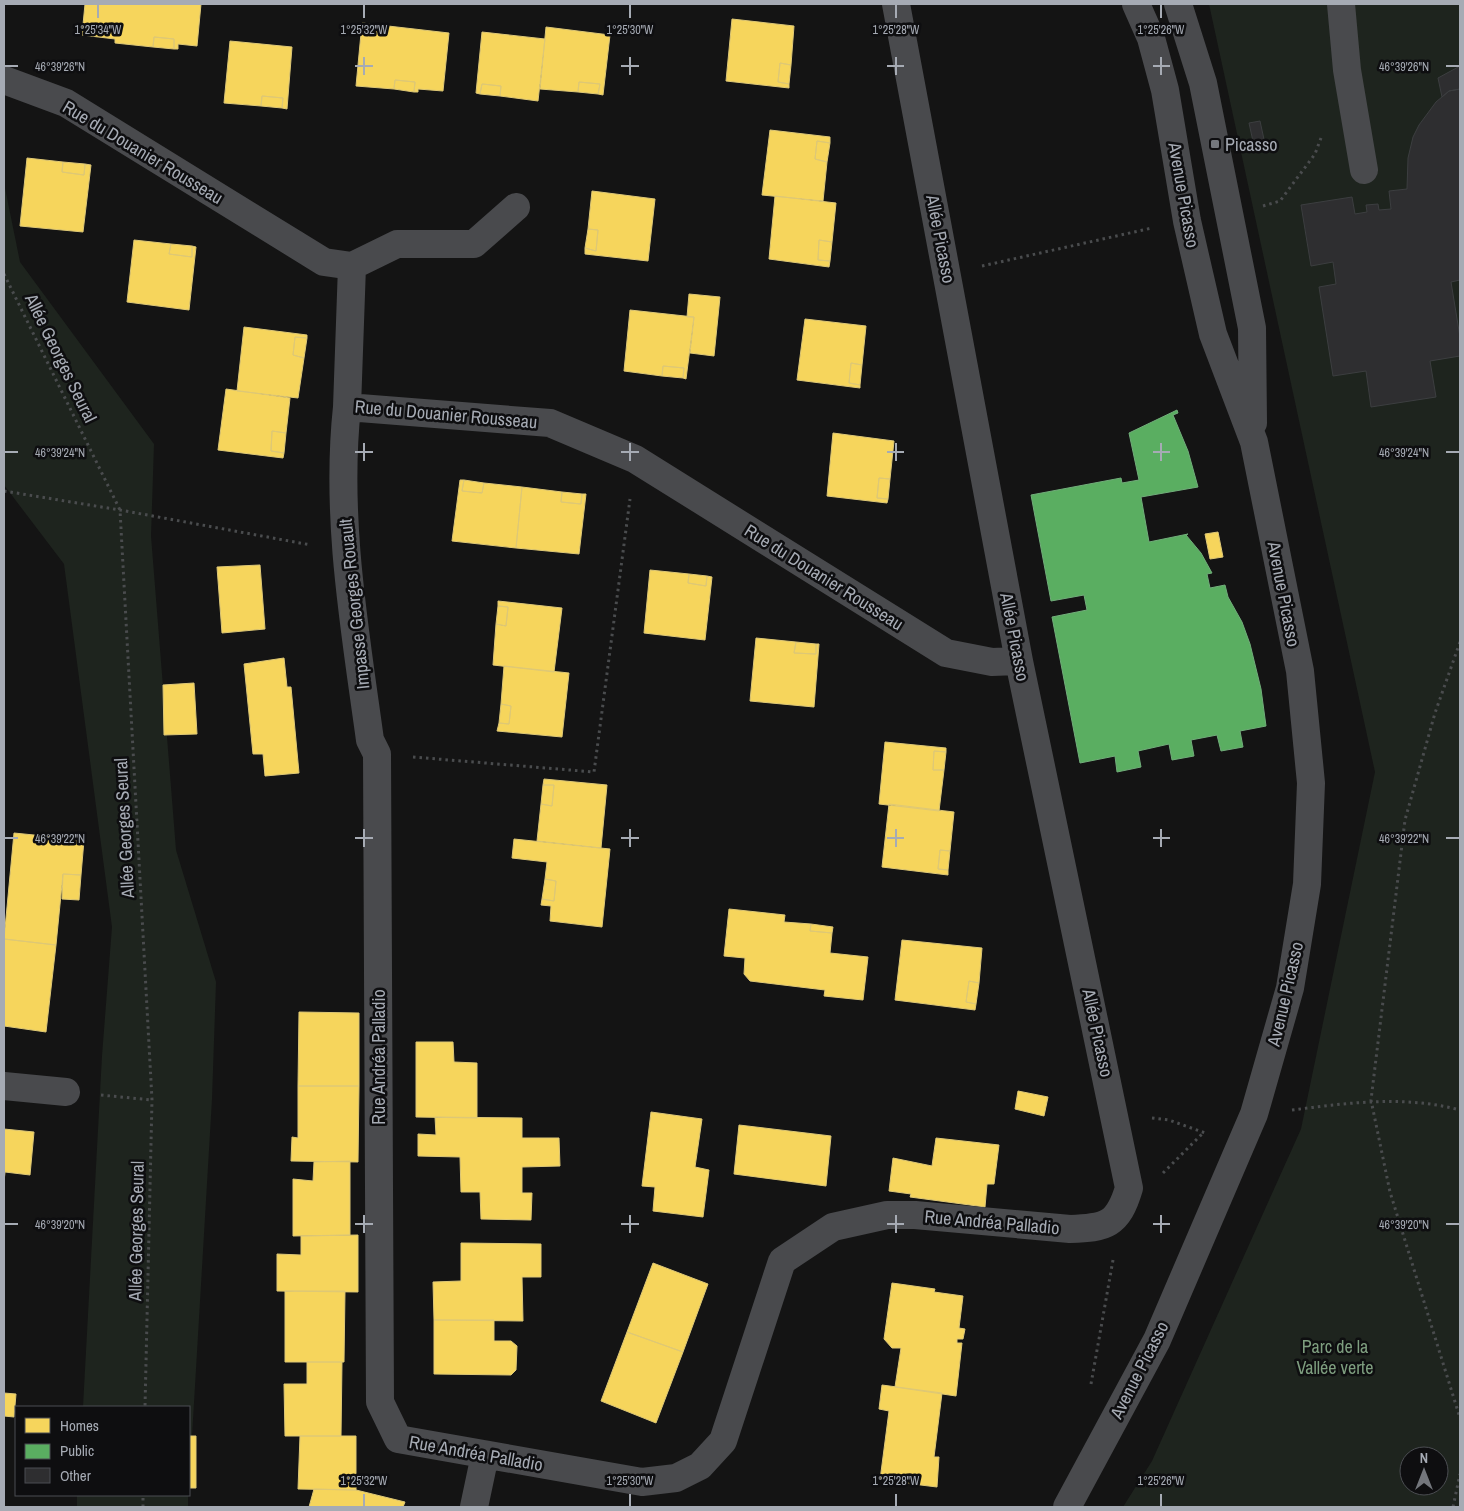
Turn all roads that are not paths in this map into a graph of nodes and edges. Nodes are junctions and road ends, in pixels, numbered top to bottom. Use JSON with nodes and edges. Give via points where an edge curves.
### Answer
{"nodes":[{"id":1,"x":896,"y":4,"type":"edge"},
{"id":2,"x":1136,"y":4,"type":"edge"},
{"id":3,"x":1178,"y":4,"type":"edge"},
{"id":4,"x":1341,"y":4,"type":"edge"},
{"id":5,"x":4,"y":80,"type":"edge"},
{"id":6,"x":1364,"y":170,"type":"dead end"},
{"id":7,"x":516,"y":207,"type":"dead end"},
{"id":8,"x":352,"y":266,"type":"junction"},
{"id":9,"x":347,"y":407,"type":"junction"},
{"id":10,"x":1254,"y":442,"type":"junction"},
{"id":11,"x":1019,"y":661,"type":"junction"},
{"id":12,"x":373,"y":747,"type":"joint"},
{"id":13,"x":4,"y":1086,"type":"edge"},
{"id":14,"x":66,"y":1092,"type":"road end"},
{"id":15,"x":1070,"y":1229,"type":"joint"},
{"id":16,"x":485,"y":1454,"type":"junction"},
{"id":17,"x":474,"y":1507,"type":"edge"},
{"id":18,"x":1067,"y":1507,"type":"edge"}],
"edges":[{"from":1,"to":11,"type":"street","name":"Allée Picasso"},
{"from":2,"to":10,"type":"street","name":"Avenue Picasso","via":[[1151,38],[1165,90],[1187,221],[1213,334]]},
{"from":3,"to":10,"type":"street","name":"Avenue Picasso","via":[[1203,83],[1252,328]]},
{"from":4,"to":6,"type":"street","via":[[1346,70]]},
{"from":5,"to":8,"type":"street","name":"Rue du Douanier Rousseau","via":[[66,103],[324,262]]},
{"from":7,"to":8,"type":"street","via":[[474,244],[397,244]]},
{"from":8,"to":9,"type":"street","name":"Rue du Douanier Rousseau"},
{"from":9,"to":11,"type":"street","name":"Rue du Douanier Rousseau","via":[[550,423],[635,459],[946,654],[992,662]]},
{"from":9,"to":12,"type":"street","name":"Impasse Georges Rouault","via":[[342,448],[345,551]]},
{"from":10,"to":18,"type":"street","name":"Avenue Picasso","via":[[1300,671],[1311,783],[1307,884],[1290,988],[1254,1114],[1157,1340]]},
{"from":11,"to":15,"type":"street","name":"Allée Picasso","via":[[1129,1188],[1118,1216],[1091,1228]]},
{"from":12,"to":16,"type":"street","name":"Rue Andréa Palladio","via":[[380,1402],[398,1439]]},
{"from":13,"to":14,"type":"street"},
{"from":15,"to":16,"type":"street","name":"Rue Andréa Palladio","via":[[915,1215],[887,1215],[833,1227],[782,1261],[723,1441],[700,1466],[676,1478],[642,1482]]},
{"from":16,"to":17,"type":"street"}]}
